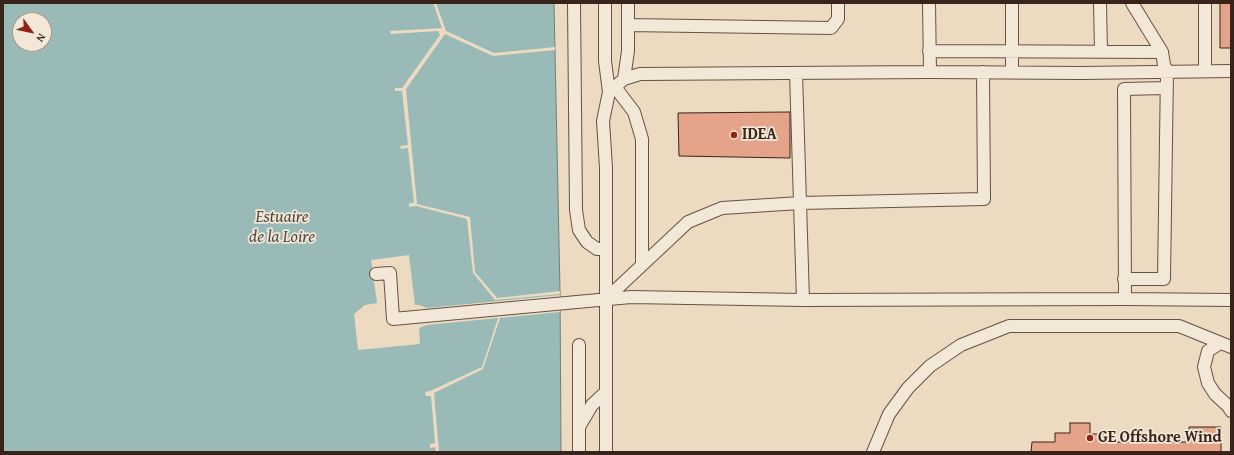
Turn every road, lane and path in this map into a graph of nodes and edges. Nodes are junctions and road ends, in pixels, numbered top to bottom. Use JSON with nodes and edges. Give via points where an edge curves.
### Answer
{"nodes":[{"id":1,"x":574,"y":3,"type":"edge"},
{"id":2,"x":605,"y":3,"type":"edge"},
{"id":3,"x":628,"y":3,"type":"edge"},
{"id":4,"x":838,"y":3,"type":"edge"},
{"id":5,"x":929,"y":3,"type":"edge"},
{"id":6,"x":1012,"y":3,"type":"edge"},
{"id":7,"x":1100,"y":3,"type":"edge"},
{"id":8,"x":1132,"y":3,"type":"edge"},
{"id":9,"x":1205,"y":3,"type":"edge"},
{"id":10,"x":628,"y":25,"type":"junction"},
{"id":11,"x":929,"y":51,"type":"junction"},
{"id":12,"x":1012,"y":51,"type":"junction"},
{"id":13,"x":1101,"y":52,"type":"junction"},
{"id":14,"x":1162,"y":52,"type":"junction"},
{"id":15,"x":1231,"y":70,"type":"edge"},
{"id":16,"x":1167,"y":71,"type":"junction"},
{"id":17,"x":1205,"y":71,"type":"junction"},
{"id":18,"x":930,"y":72,"type":"junction"},
{"id":19,"x":983,"y":72,"type":"junction"},
{"id":20,"x":1012,"y":72,"type":"junction"},
{"id":21,"x":796,"y":73,"type":"junction"},
{"id":22,"x":616,"y":86,"type":"junction"},
{"id":23,"x":1166,"y":88,"type":"junction"},
{"id":24,"x":800,"y":203,"type":"junction"},
{"id":25,"x":606,"y":249,"type":"junction"},
{"id":26,"x":642,"y":264,"type":"junction"},
{"id":27,"x":376,"y":274,"type":"dead end"},
{"id":28,"x":1124,"y":279,"type":"junction"},
{"id":29,"x":606,"y":298,"type":"junction"},
{"id":30,"x":1125,"y":299,"type":"junction"},
{"id":31,"x":803,"y":300,"type":"junction"},
{"id":32,"x":1231,"y":300,"type":"edge"},
{"id":33,"x":1220,"y":343,"type":"junction"},
{"id":34,"x":579,"y":345,"type":"dead end"},
{"id":35,"x":1231,"y":348,"type":"edge"},
{"id":36,"x":606,"y":392,"type":"junction"},
{"id":37,"x":1231,"y":410,"type":"edge"},
{"id":38,"x":579,"y":427,"type":"junction"},
{"id":39,"x":579,"y":452,"type":"edge"},
{"id":40,"x":606,"y":452,"type":"edge"},
{"id":41,"x":873,"y":452,"type":"edge"}],
"edges":[{"from":1,"to":25,"type":"lane","via":[[576,210],[579,230],[587,242],[597,249]]},
{"from":2,"to":22,"type":"lane","via":[[605,61]]},
{"from":3,"to":10,"type":"lane"},
{"from":4,"to":10,"type":"lane","via":[[838,20],[831,28]]},
{"from":5,"to":11,"type":"lane"},
{"from":6,"to":12,"type":"lane"},
{"from":7,"to":13,"type":"lane"},
{"from":8,"to":14,"type":"lane"},
{"from":9,"to":17,"type":"lane"},
{"from":10,"to":22,"type":"lane","via":[[628,51]]},
{"from":11,"to":12,"type":"lane"},
{"from":11,"to":18,"type":"lane"},
{"from":12,"to":13,"type":"lane"},
{"from":12,"to":20,"type":"lane"},
{"from":13,"to":14,"type":"lane"},
{"from":14,"to":16,"type":"lane"},
{"from":15,"to":17,"type":"lane"},
{"from":16,"to":17,"type":"lane"},
{"from":16,"to":20,"type":"lane"},
{"from":16,"to":23,"type":"lane"},
{"from":18,"to":19,"type":"lane"},
{"from":18,"to":21,"type":"lane"},
{"from":19,"to":20,"type":"lane"},
{"from":19,"to":24,"type":"lane","via":[[984,199]]},
{"from":21,"to":22,"type":"lane","via":[[640,74]]},
{"from":21,"to":24,"type":"lane"},
{"from":22,"to":25,"type":"lane","via":[[603,121]]},
{"from":22,"to":26,"type":"lane","via":[[634,112],[642,139]]},
{"from":23,"to":28,"type":"lane","via":[[1164,279]]},
{"from":23,"to":28,"type":"lane","via":[[1124,89]]},
{"from":24,"to":26,"type":"lane","via":[[722,208],[688,222]]},
{"from":24,"to":31,"type":"lane"},
{"from":25,"to":29,"type":"lane"},
{"from":26,"to":29,"type":"lane"},
{"from":27,"to":29,"type":"lane","via":[[390,273],[393,319]]},
{"from":28,"to":30,"type":"lane"},
{"from":29,"to":31,"type":"lane"},
{"from":29,"to":36,"type":"lane"},
{"from":30,"to":31,"type":"lane"},
{"from":30,"to":32,"type":"lane"},
{"from":33,"to":35,"type":"lane"},
{"from":33,"to":37,"type":"lane","via":[[1208,351],[1204,367],[1208,383]]},
{"from":33,"to":41,"type":"lane","via":[[1179,326],[1009,326],[961,345],[930,366],[908,388],[889,414]]},
{"from":34,"to":38,"type":"lane"},
{"from":36,"to":38,"type":"lane","via":[[592,405]]},
{"from":36,"to":40,"type":"lane"},
{"from":38,"to":39,"type":"lane"}]}
